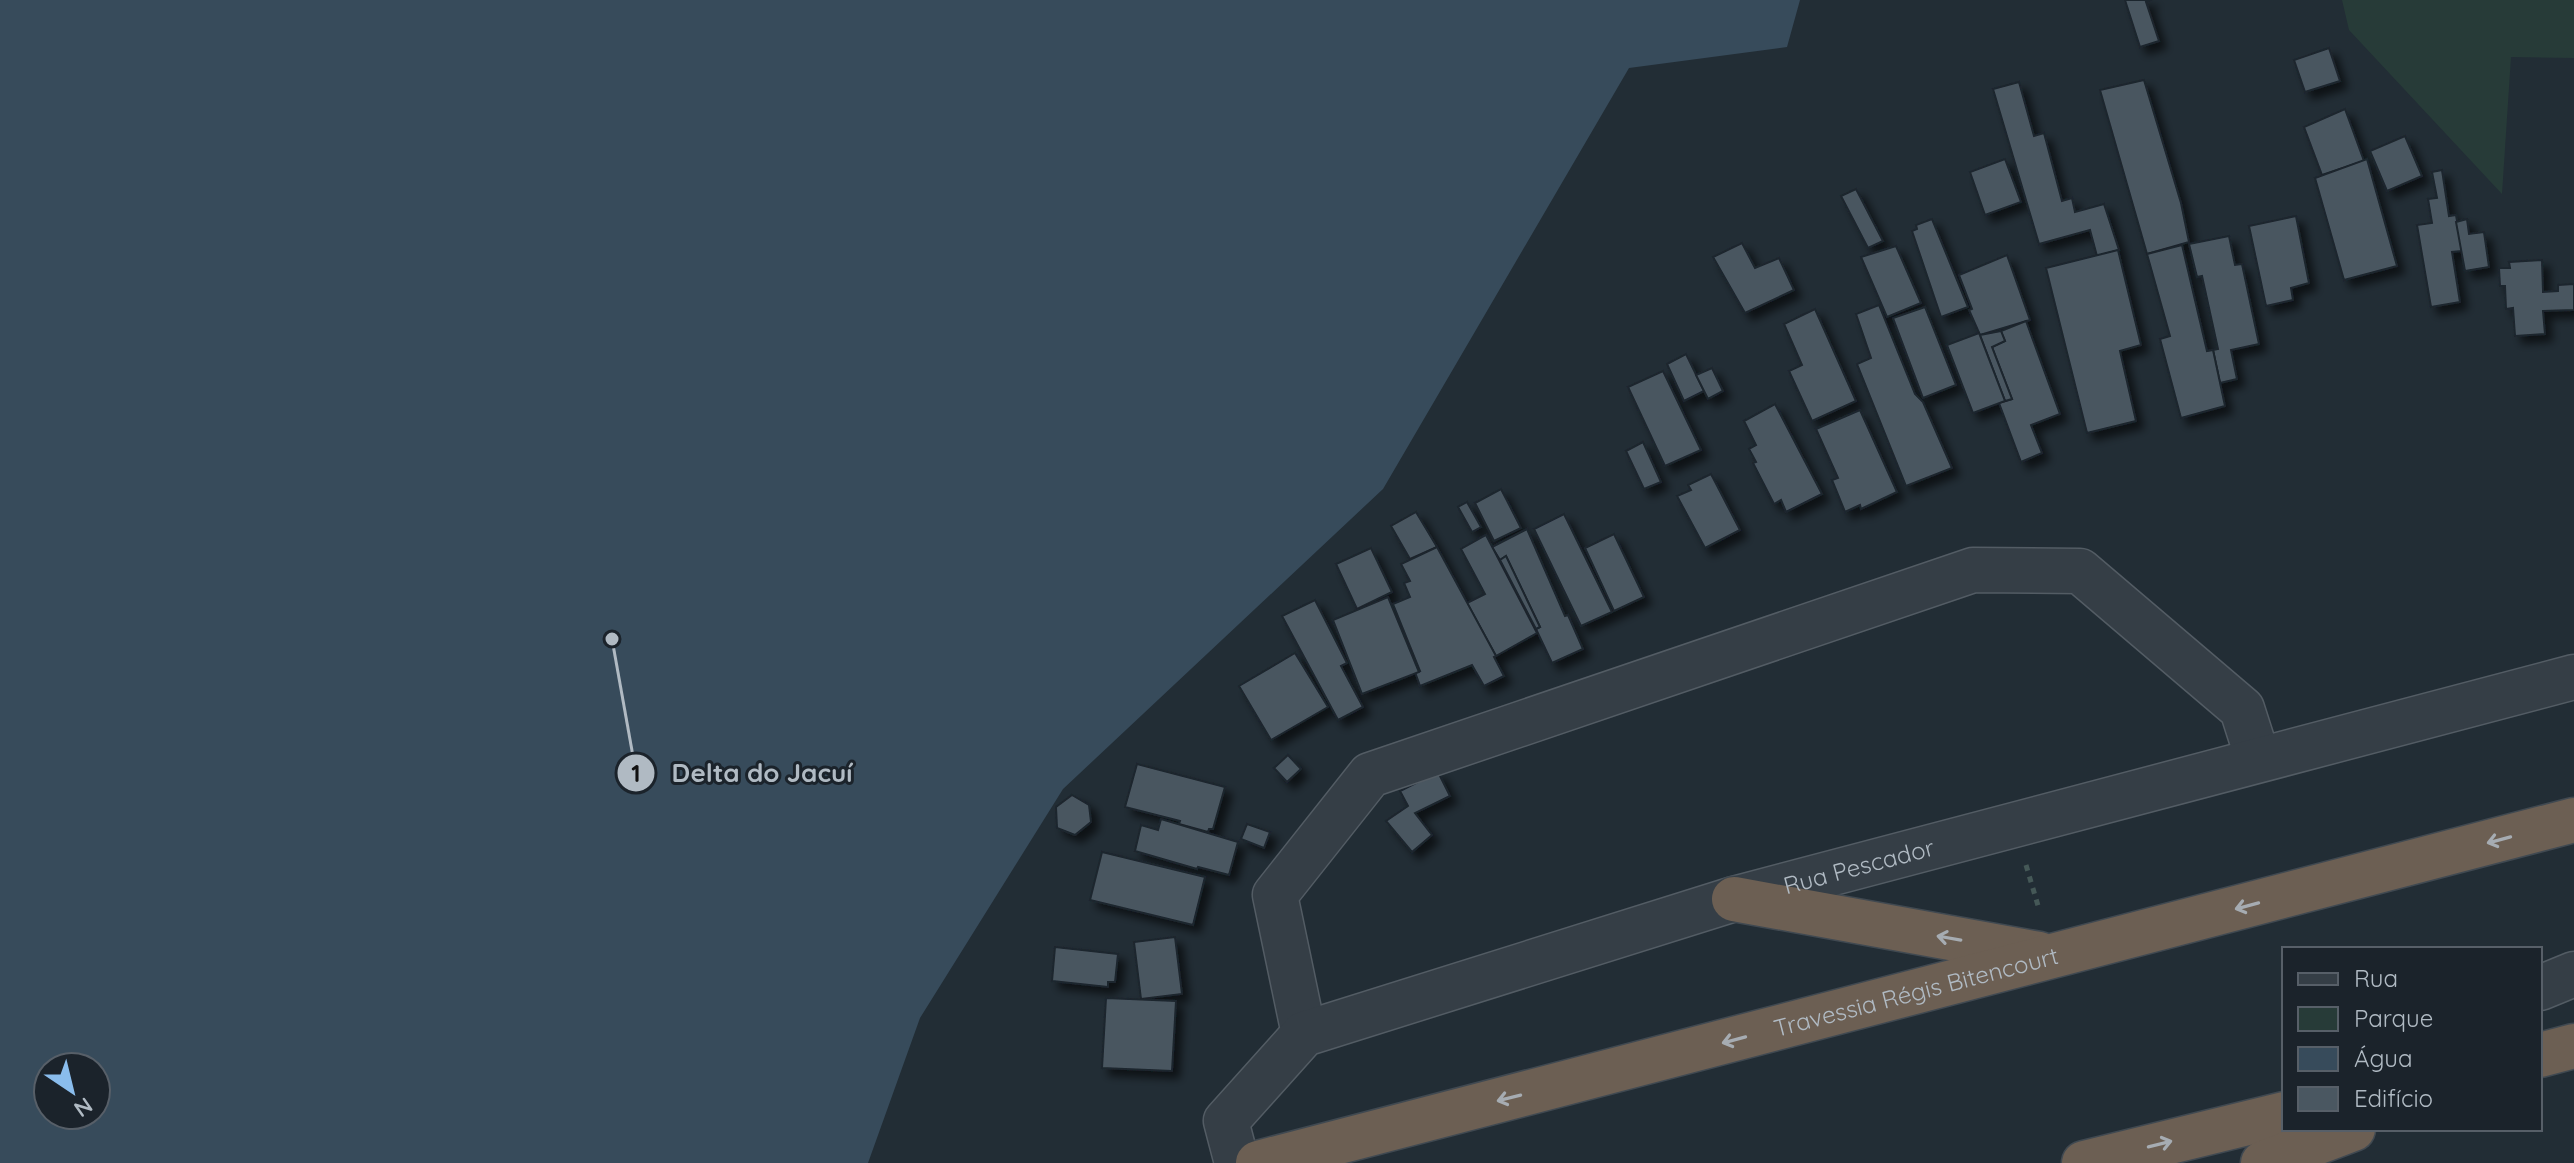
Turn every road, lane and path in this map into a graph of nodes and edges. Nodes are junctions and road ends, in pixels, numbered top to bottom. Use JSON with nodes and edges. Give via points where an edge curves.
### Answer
{"nodes":[{"id":1,"x":2574,"y":677,"type":"edge"},
{"id":2,"x":2258,"y":759,"type":"junction"},
{"id":3,"x":2574,"y":820,"type":"edge"},
{"id":4,"x":1734,"y":899,"type":"junction"},
{"id":5,"x":2054,"y":957,"type":"junction"},
{"id":6,"x":2574,"y":974,"type":"edge"},
{"id":7,"x":2542,"y":987,"type":"edge"},
{"id":8,"x":1304,"y":1034,"type":"junction"},
{"id":9,"x":2282,"y":1105,"type":"edge"},
{"id":10,"x":2282,"y":1114,"type":"edge"},
{"id":11,"x":2242,"y":1124,"type":"junction"},
{"id":12,"x":2348,"y":1131,"type":"edge"},
{"id":13,"x":1237,"y":1163,"type":"edge"},
{"id":14,"x":1258,"y":1163,"type":"edge"},
{"id":15,"x":2084,"y":1163,"type":"edge"},
{"id":16,"x":2263,"y":1163,"type":"edge"}],
"edges":[{"from":1,"to":2,"type":"street","name":"Rua Pescador"},
{"from":2,"to":4,"type":"street","name":"Rua Pescador"},
{"from":2,"to":8,"type":"street","via":[[2242,709],[2080,571],[1973,570],[1370,775],[1275,895]]},
{"from":3,"to":5,"type":"highway","name":"Travessia Régis Bitencourt","one_way":true},
{"from":5,"to":4,"type":"highway","one_way":true},
{"from":4,"to":8,"type":"street","name":"Rua Pescador"},
{"from":5,"to":14,"type":"highway","name":"Travessia Régis Bitencourt","one_way":true},
{"from":6,"to":7,"type":"street"},
{"from":8,"to":13,"type":"street","via":[[1226,1121]]},
{"from":9,"to":11,"type":"street"},
{"from":10,"to":11,"type":"highway"},
{"from":15,"to":11,"type":"highway","one_way":true},
{"from":12,"to":16,"type":"highway"}]}
